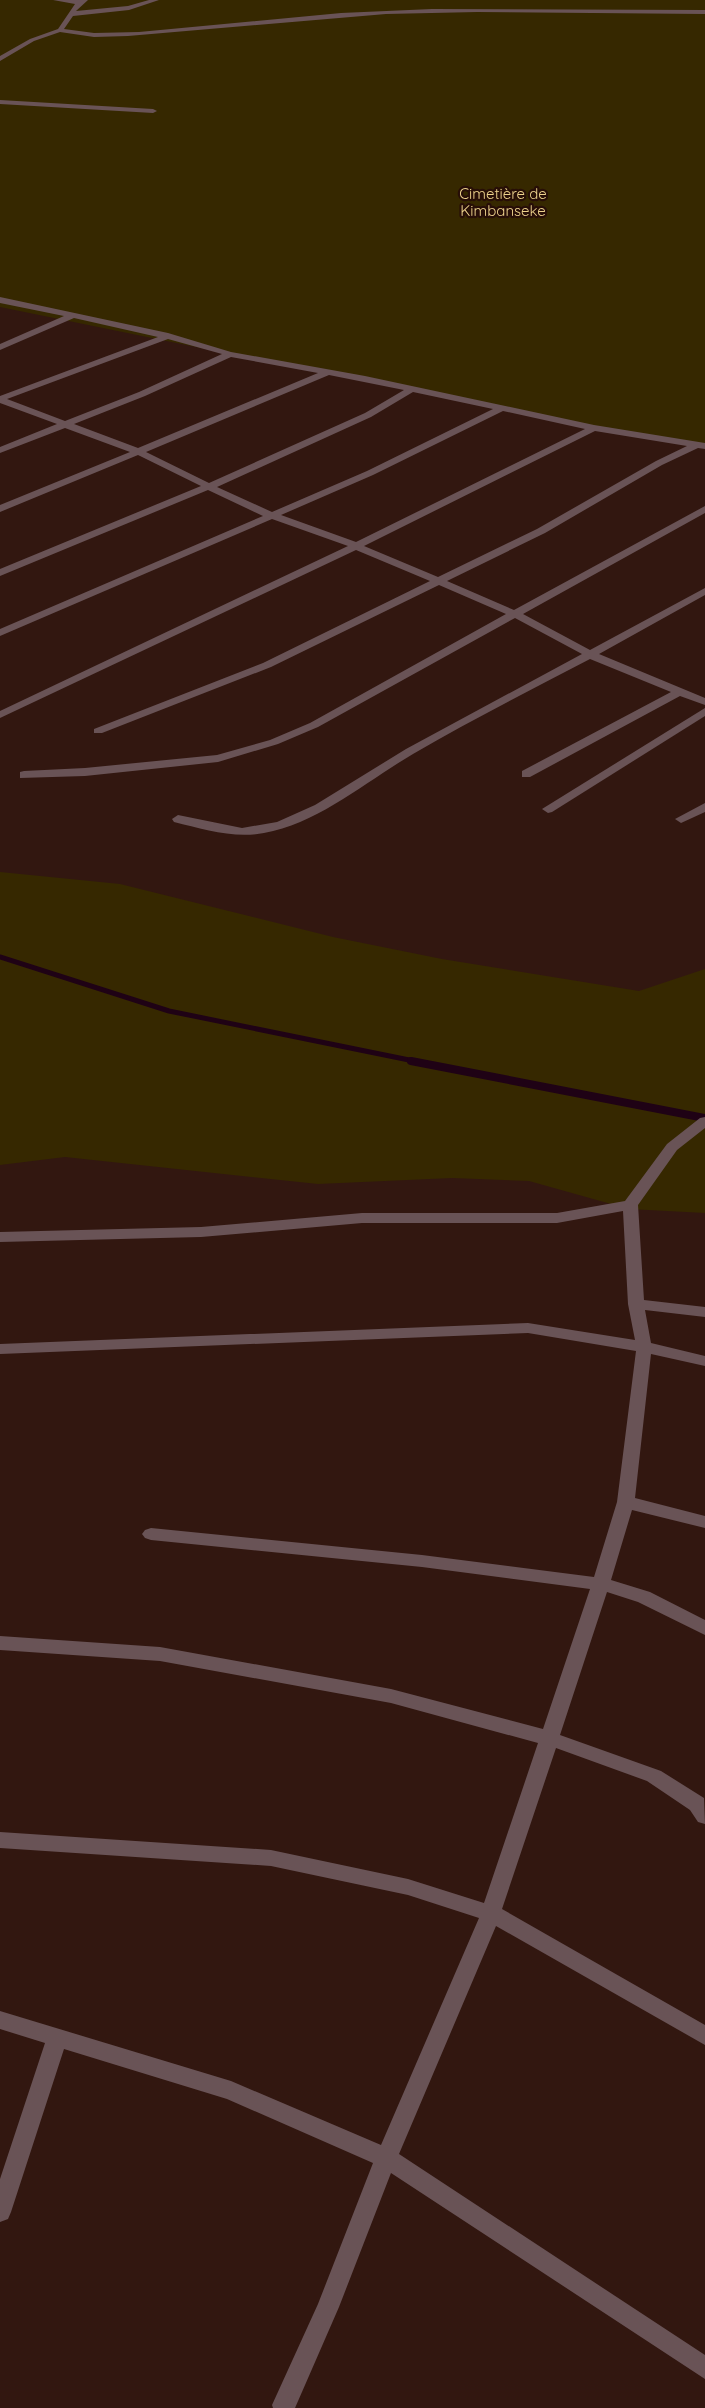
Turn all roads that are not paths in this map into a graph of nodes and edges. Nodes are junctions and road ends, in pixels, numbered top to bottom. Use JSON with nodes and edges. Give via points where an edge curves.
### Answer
{"nodes":[{"id":1,"x":56,"y":0,"type":"edge"},
{"id":2,"x":156,"y":0,"type":"edge"},
{"id":3,"x":566,"y":0,"type":"edge"},
{"id":4,"x":82,"y":2,"type":"edge"},
{"id":5,"x":576,"y":9,"type":"junction"},
{"id":6,"x":705,"y":12,"type":"edge"},
{"id":7,"x":70,"y":14,"type":"junction"},
{"id":8,"x":60,"y":30,"type":"junction"},
{"id":9,"x":0,"y":60,"type":"edge"},
{"id":10,"x":0,"y":102,"type":"edge"},
{"id":11,"x":153,"y":111,"type":"dead end"},
{"id":12,"x":0,"y":300,"type":"edge"},
{"id":13,"x":75,"y":315,"type":"junction"},
{"id":14,"x":168,"y":336,"type":"junction"},
{"id":15,"x":0,"y":347,"type":"edge"},
{"id":16,"x":230,"y":354,"type":"junction"},
{"id":17,"x":329,"y":372,"type":"junction"},
{"id":18,"x":410,"y":390,"type":"junction"},
{"id":19,"x":0,"y":400,"type":"edge"},
{"id":20,"x":500,"y":409,"type":"junction"},
{"id":21,"x":63,"y":424,"type":"junction"},
{"id":22,"x":594,"y":428,"type":"junction"},
{"id":23,"x":701,"y":445,"type":"edge"},
{"id":24,"x":0,"y":450,"type":"edge"},
{"id":25,"x":136,"y":451,"type":"junction"},
{"id":26,"x":210,"y":486,"type":"junction"},
{"id":27,"x":0,"y":509,"type":"edge"},
{"id":28,"x":705,"y":509,"type":"edge"},
{"id":29,"x":270,"y":516,"type":"junction"},
{"id":30,"x":356,"y":546,"type":"junction"},
{"id":31,"x":0,"y":573,"type":"edge"},
{"id":32,"x":438,"y":582,"type":"junction"},
{"id":33,"x":705,"y":591,"type":"edge"},
{"id":34,"x":516,"y":614,"type":"junction"},
{"id":35,"x":0,"y":633,"type":"edge"},
{"id":36,"x":589,"y":654,"type":"junction"},
{"id":37,"x":679,"y":692,"type":"junction"},
{"id":38,"x":705,"y":702,"type":"edge"},
{"id":39,"x":705,"y":711,"type":"edge"},
{"id":40,"x":0,"y":715,"type":"edge"},
{"id":41,"x":98,"y":731,"type":"dead end"},
{"id":42,"x":526,"y":774,"type":"dead end"},
{"id":43,"x":24,"y":775,"type":"dead end"},
{"id":44,"x":705,"y":807,"type":"edge"},
{"id":45,"x":548,"y":809,"type":"dead end"},
{"id":46,"x":178,"y":819,"type":"dead end"},
{"id":47,"x":681,"y":819,"type":"dead end"},
{"id":48,"x":705,"y":1121,"type":"edge"},
{"id":49,"x":630,"y":1205,"type":"junction"},
{"id":50,"x":0,"y":1238,"type":"edge"},
{"id":51,"x":636,"y":1304,"type":"junction"},
{"id":52,"x":705,"y":1312,"type":"edge"},
{"id":53,"x":644,"y":1347,"type":"junction"},
{"id":54,"x":0,"y":1349,"type":"edge"},
{"id":55,"x":705,"y":1361,"type":"edge"},
{"id":56,"x":627,"y":1503,"type":"junction"},
{"id":57,"x":705,"y":1522,"type":"edge"},
{"id":58,"x":151,"y":1534,"type":"dead end"},
{"id":59,"x":601,"y":1584,"type":"junction"},
{"id":60,"x":705,"y":1628,"type":"edge"},
{"id":61,"x":0,"y":1643,"type":"edge"},
{"id":62,"x":548,"y":1738,"type":"junction"},
{"id":63,"x":705,"y":1816,"type":"edge"},
{"id":64,"x":0,"y":1840,"type":"edge"},
{"id":65,"x":490,"y":1913,"type":"junction"},
{"id":66,"x":0,"y":2020,"type":"edge"},
{"id":67,"x":705,"y":2036,"type":"edge"},
{"id":68,"x":57,"y":2039,"type":"junction"},
{"id":69,"x":386,"y":2158,"type":"junction"},
{"id":70,"x":0,"y":2212,"type":"edge"},
{"id":71,"x":705,"y":2368,"type":"edge"},
{"id":72,"x":284,"y":2405,"type":"dead end"}],
"edges":[{"from":1,"to":4,"type":"street"},
{"from":2,"to":7,"type":"street","via":[[129,8]]},
{"from":3,"to":5,"type":"street"},
{"from":4,"to":7,"type":"street"},
{"from":5,"to":6,"type":"street"},
{"from":5,"to":8,"type":"street","via":[[341,15],[181,32],[106,35]]},
{"from":7,"to":8,"type":"street"},
{"from":8,"to":9,"type":"street","via":[[32,40]]},
{"from":10,"to":11,"type":"street"},
{"from":12,"to":13,"type":"street"},
{"from":13,"to":14,"type":"street"},
{"from":13,"to":15,"type":"street"},
{"from":14,"to":16,"type":"street"},
{"from":14,"to":19,"type":"street"},
{"from":16,"to":17,"type":"street"},
{"from":16,"to":21,"type":"street"},
{"from":17,"to":18,"type":"street"},
{"from":17,"to":25,"type":"street"},
{"from":18,"to":20,"type":"street"},
{"from":18,"to":26,"type":"street","via":[[368,415]]},
{"from":19,"to":21,"type":"street"},
{"from":20,"to":22,"type":"street"},
{"from":20,"to":29,"type":"street","via":[[416,452]]},
{"from":21,"to":24,"type":"street"},
{"from":21,"to":25,"type":"street"},
{"from":22,"to":23,"type":"street"},
{"from":22,"to":30,"type":"street"},
{"from":23,"to":32,"type":"street","via":[[659,463],[541,531]]},
{"from":25,"to":26,"type":"street"},
{"from":25,"to":27,"type":"street"},
{"from":26,"to":29,"type":"street"},
{"from":26,"to":31,"type":"street"},
{"from":28,"to":34,"type":"street"},
{"from":29,"to":30,"type":"street"},
{"from":29,"to":35,"type":"street"},
{"from":30,"to":32,"type":"street"},
{"from":30,"to":40,"type":"street"},
{"from":32,"to":34,"type":"street"},
{"from":32,"to":41,"type":"street","via":[[247,674]]},
{"from":33,"to":36,"type":"street","via":[[634,633]]},
{"from":34,"to":36,"type":"street"},
{"from":34,"to":43,"type":"street","via":[[314,725],[274,742],[218,758]]},
{"from":36,"to":37,"type":"street"},
{"from":36,"to":46,"type":"street","via":[[408,753],[294,821],[262,830],[232,832]]},
{"from":37,"to":38,"type":"street"},
{"from":37,"to":42,"type":"street"},
{"from":39,"to":45,"type":"street"},
{"from":44,"to":47,"type":"street"},
{"from":48,"to":49,"type":"street","via":[[672,1147]]},
{"from":49,"to":50,"type":"street","via":[[557,1218],[362,1218],[201,1232]]},
{"from":49,"to":51,"type":"street"},
{"from":51,"to":52,"type":"street"},
{"from":51,"to":53,"type":"street"},
{"from":53,"to":54,"type":"street","via":[[528,1328]]},
{"from":53,"to":55,"type":"street"},
{"from":53,"to":56,"type":"street"},
{"from":56,"to":57,"type":"street"},
{"from":56,"to":59,"type":"street"},
{"from":58,"to":59,"type":"street","via":[[423,1561]]},
{"from":59,"to":60,"type":"street","via":[[644,1597]]},
{"from":59,"to":62,"type":"street"},
{"from":61,"to":62,"type":"street","via":[[160,1653],[391,1696]]},
{"from":62,"to":63,"type":"street","via":[[654,1776],[697,1804]]},
{"from":62,"to":65,"type":"street"},
{"from":64,"to":65,"type":"street","via":[[271,1858],[408,1887]]},
{"from":65,"to":67,"type":"street"},
{"from":65,"to":69,"type":"street"},
{"from":66,"to":68,"type":"street"},
{"from":68,"to":69,"type":"street","via":[[231,2091]]},
{"from":68,"to":70,"type":"street"},
{"from":69,"to":71,"type":"street"},
{"from":69,"to":72,"type":"street","via":[[328,2307]]}]}
